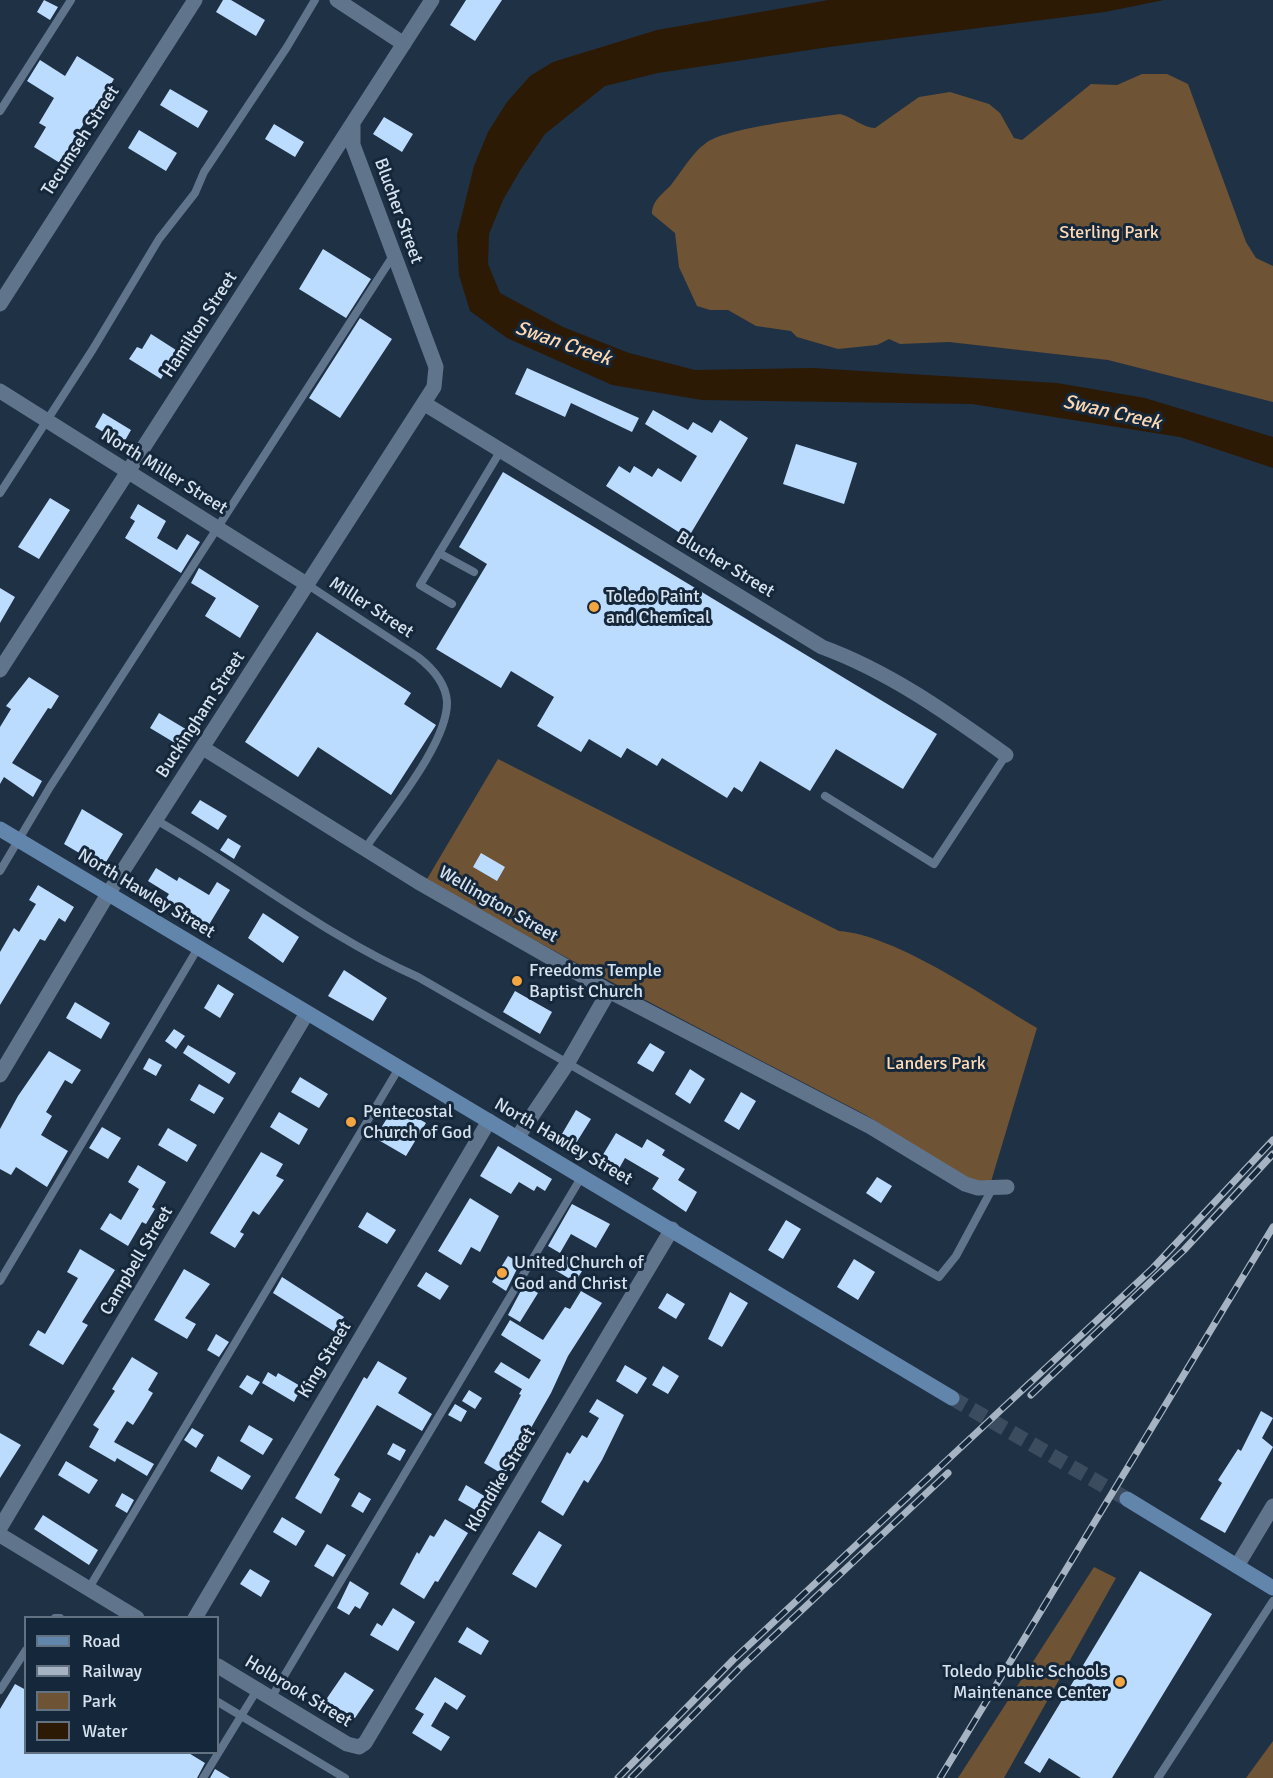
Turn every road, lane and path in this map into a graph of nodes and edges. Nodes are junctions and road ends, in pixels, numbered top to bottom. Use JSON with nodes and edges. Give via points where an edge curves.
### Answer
{"nodes":[{"id":1,"x":71,"y":0,"type":"edge"},
{"id":2,"x":195,"y":0,"type":"edge"},
{"id":3,"x":315,"y":0,"type":"edge"},
{"id":4,"x":336,"y":0,"type":"edge"},
{"id":5,"x":432,"y":0,"type":"edge"},
{"id":6,"x":404,"y":44,"type":"junction"},
{"id":7,"x":0,"y":111,"type":"edge"},
{"id":8,"x":353,"y":124,"type":"junction"},
{"id":9,"x":393,"y":256,"type":"junction"},
{"id":10,"x":0,"y":304,"type":"edge"},
{"id":11,"x":437,"y":378,"type":"joint"},
{"id":12,"x":0,"y":391,"type":"edge"},
{"id":13,"x":425,"y":404,"type":"junction"},
{"id":14,"x":46,"y":420,"type":"junction"},
{"id":15,"x":501,"y":450,"type":"junction"},
{"id":16,"x":128,"y":472,"type":"junction"},
{"id":17,"x":0,"y":493,"type":"edge"},
{"id":18,"x":218,"y":528,"type":"junction"},
{"id":19,"x":439,"y":553,"type":"junction"},
{"id":20,"x":474,"y":572,"type":"dead end"},
{"id":21,"x":308,"y":585,"type":"junction"},
{"id":22,"x":452,"y":604,"type":"dead end"},
{"id":23,"x":0,"y":670,"type":"edge"},
{"id":24,"x":203,"y":748,"type":"junction"},
{"id":25,"x":1006,"y":754,"type":"joint"},
{"id":26,"x":825,"y":796,"type":"dead end"},
{"id":27,"x":156,"y":820,"type":"junction"},
{"id":28,"x":0,"y":829,"type":"edge"},
{"id":29,"x":18,"y":840,"type":"junction"},
{"id":30,"x":365,"y":849,"type":"junction"},
{"id":31,"x":0,"y":871,"type":"edge"},
{"id":32,"x":108,"y":894,"type":"junction"},
{"id":33,"x":198,"y":948,"type":"junction"},
{"id":34,"x":609,"y":991,"type":"junction"},
{"id":35,"x":307,"y":1013,"type":"junction"},
{"id":36,"x":567,"y":1064,"type":"junction"},
{"id":37,"x":399,"y":1068,"type":"junction"},
{"id":38,"x":0,"y":1075,"type":"edge"},
{"id":39,"x":489,"y":1122,"type":"junction"},
{"id":40,"x":517,"y":1138,"type":"junction"},
{"id":41,"x":582,"y":1175,"type":"junction"},
{"id":42,"x":1000,"y":1188,"type":"joint"},
{"id":43,"x":672,"y":1229,"type":"junction"},
{"id":44,"x":0,"y":1281,"type":"edge"},
{"id":45,"x":952,"y":1398,"type":"tunnel mouth"},
{"id":46,"x":1127,"y":1499,"type":"tunnel mouth"},
{"id":47,"x":1273,"y":1506,"type":"edge"},
{"id":48,"x":0,"y":1528,"type":"edge"},
{"id":49,"x":0,"y":1535,"type":"edge"},
{"id":50,"x":1237,"y":1566,"type":"junction"},
{"id":51,"x":89,"y":1588,"type":"junction"},
{"id":52,"x":1273,"y":1588,"type":"edge"},
{"id":53,"x":1273,"y":1601,"type":"edge"},
{"id":54,"x":135,"y":1616,"type":"edge"},
{"id":55,"x":196,"y":1616,"type":"edge"},
{"id":56,"x":24,"y":1653,"type":"edge"},
{"id":57,"x":219,"y":1667,"type":"edge"},
{"id":58,"x":0,"y":1690,"type":"edge"},
{"id":59,"x":257,"y":1690,"type":"junction"},
{"id":60,"x":271,"y":1698,"type":"junction"},
{"id":61,"x":219,"y":1703,"type":"edge"},
{"id":62,"x":241,"y":1716,"type":"junction"},
{"id":63,"x":359,"y":1748,"type":"joint"},
{"id":64,"x":219,"y":1752,"type":"edge"},
{"id":65,"x":218,"y":1754,"type":"edge"},
{"id":66,"x":203,"y":1778,"type":"edge"},
{"id":67,"x":345,"y":1778,"type":"edge"},
{"id":68,"x":1158,"y":1778,"type":"edge"}],
"edges":[{"from":1,"to":7,"type":"lane"},
{"from":2,"to":10,"type":"street","name":"Tecumseh Street"},
{"from":3,"to":14,"type":"lane","via":[[204,172],[195,193],[159,239]]},
{"from":4,"to":6,"type":"street"},
{"from":5,"to":6,"type":"street","name":"Hamilton Street"},
{"from":6,"to":8,"type":"street","name":"Hamilton Street"},
{"from":8,"to":9,"type":"street","name":"Blucher Street","via":[[353,145]]},
{"from":8,"to":16,"type":"street","name":"Hamilton Street"},
{"from":9,"to":11,"type":"street","name":"Blucher Street"},
{"from":9,"to":18,"type":"lane"},
{"from":11,"to":13,"type":"street","name":"Buckingham Street"},
{"from":12,"to":14,"type":"street","name":"North Miller Street"},
{"from":13,"to":15,"type":"street","name":"Blucher Street"},
{"from":13,"to":21,"type":"street","name":"Buckingham Street"},
{"from":14,"to":16,"type":"street","name":"North Miller Street"},
{"from":14,"to":17,"type":"lane"},
{"from":15,"to":19,"type":"lane"},
{"from":15,"to":25,"type":"street","name":"Blucher Street","via":[[822,647],[856,660],[922,696]]},
{"from":16,"to":18,"type":"street","name":"North Miller Street"},
{"from":16,"to":23,"type":"street","name":"Hamilton Street"},
{"from":18,"to":21,"type":"street","name":"North Miller Street"},
{"from":18,"to":29,"type":"lane"},
{"from":19,"to":20,"type":"lane"},
{"from":19,"to":22,"type":"lane","via":[[420,585]]},
{"from":21,"to":24,"type":"street","name":"Buckingham Street"},
{"from":21,"to":30,"type":"lane","name":"Miller Street","via":[[430,666],[445,689],[443,725],[414,777]]},
{"from":24,"to":27,"type":"street","name":"Buckingham Street"},
{"from":24,"to":30,"type":"street","name":"Wellington Street"},
{"from":25,"to":26,"type":"lane","via":[[933,864]]},
{"from":27,"to":32,"type":"street","name":"Buckingham Street"},
{"from":27,"to":36,"type":"lane","via":[[332,931]]},
{"from":28,"to":29,"type":"street","name":"North Hawley Street"},
{"from":29,"to":31,"type":"lane"},
{"from":29,"to":32,"type":"street","name":"North Hawley Street"},
{"from":30,"to":34,"type":"street","name":"Wellington Street"},
{"from":32,"to":33,"type":"street","name":"North Hawley Street"},
{"from":32,"to":38,"type":"street","name":"Buckingham Street"},
{"from":33,"to":35,"type":"street","name":"North Hawley Street"},
{"from":33,"to":44,"type":"lane"},
{"from":34,"to":36,"type":"street"},
{"from":34,"to":42,"type":"street","name":"Wellington Street","via":[[871,1126],[965,1184]]},
{"from":35,"to":37,"type":"street","name":"North Hawley Street"},
{"from":35,"to":48,"type":"street","name":"Campbell Street"},
{"from":36,"to":40,"type":"street"},
{"from":36,"to":42,"type":"lane","via":[[939,1277]]},
{"from":37,"to":39,"type":"street","name":"North Hawley Street"},
{"from":37,"to":51,"type":"lane"},
{"from":39,"to":40,"type":"street","name":"North Hawley Street"},
{"from":39,"to":55,"type":"street","name":"King Street"},
{"from":40,"to":41,"type":"street","name":"North Hawley Street"},
{"from":41,"to":43,"type":"street","name":"North Hawley Street"},
{"from":41,"to":60,"type":"lane"},
{"from":43,"to":45,"type":"street","name":"North Hawley Street"},
{"from":43,"to":63,"type":"street","name":"Klondike Street","via":[[370,1737]]},
{"from":46,"to":50,"type":"street"},
{"from":47,"to":50,"type":"street"},
{"from":49,"to":51,"type":"street"},
{"from":50,"to":52,"type":"street"},
{"from":51,"to":54,"type":"street"},
{"from":53,"to":68,"type":"lane"},
{"from":56,"to":58,"type":"lane"},
{"from":57,"to":59,"type":"street","name":"Holbrook Street"},
{"from":59,"to":60,"type":"street","name":"Holbrook Street"},
{"from":59,"to":62,"type":"lane"},
{"from":60,"to":63,"type":"street","name":"Holbrook Street"},
{"from":61,"to":62,"type":"lane"},
{"from":62,"to":64,"type":"lane"},
{"from":62,"to":67,"type":"lane"},
{"from":65,"to":66,"type":"lane"}]}
